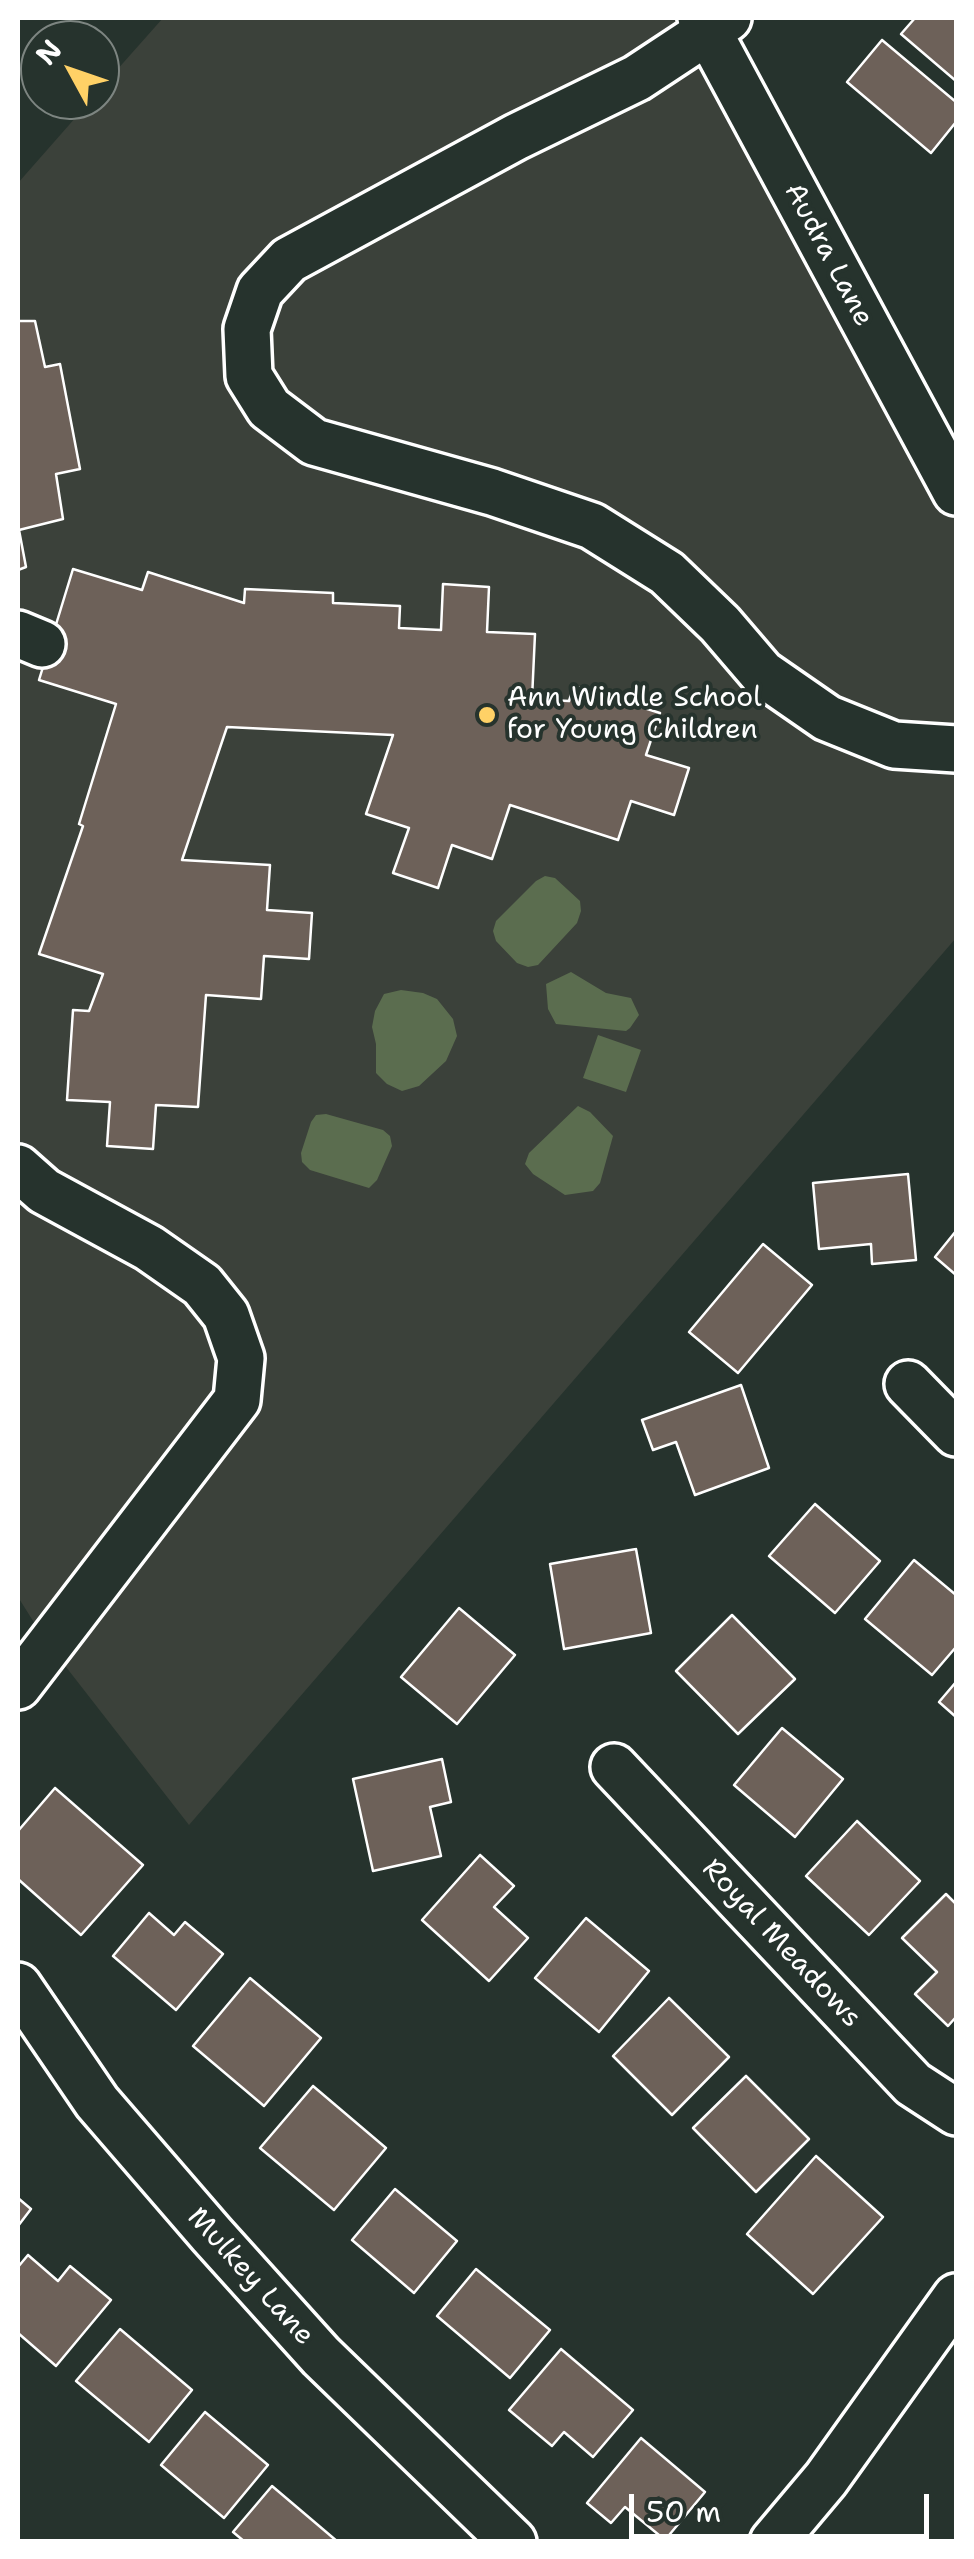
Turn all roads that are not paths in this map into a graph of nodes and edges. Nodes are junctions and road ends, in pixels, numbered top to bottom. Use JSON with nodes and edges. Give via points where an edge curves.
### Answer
{"nodes":[{"id":1,"x":712,"y":22,"type":"edge"},
{"id":2,"x":956,"y":492,"type":"edge"},
{"id":3,"x":956,"y":748,"type":"edge"},
{"id":4,"x":18,"y":1168,"type":"edge"},
{"id":5,"x":908,"y":1384,"type":"dead end"},
{"id":6,"x":956,"y":1434,"type":"edge"},
{"id":7,"x":18,"y":1686,"type":"edge"},
{"id":8,"x":614,"y":1767,"type":"dead end"},
{"id":9,"x":18,"y":1986,"type":"edge"},
{"id":10,"x":956,"y":2112,"type":"edge"},
{"id":11,"x":956,"y":2297,"type":"edge"},
{"id":12,"x":513,"y":2542,"type":"edge"},
{"id":13,"x":774,"y":2542,"type":"edge"}],
"edges":[{"from":1,"to":2,"type":"street","name":"Audra Lane"},
{"from":1,"to":3,"type":"street","via":[[637,78],[289,260],[260,291],[248,329],[249,376],[269,408],[314,442],[592,526],[667,573],[762,673],[828,718],[894,746]]},
{"from":4,"to":7,"type":"street","via":[[44,1192],[149,1248],[202,1285],[226,1315],[240,1358],[237,1400]]},
{"from":5,"to":6,"type":"street"},
{"from":8,"to":10,"type":"street","name":"Royal Meadows","via":[[913,2084]]},
{"from":9,"to":12,"type":"street","name":"Mulkey Lane","via":[[97,2102],[212,2235],[321,2356]]},
{"from":11,"to":13,"type":"street"}]}
